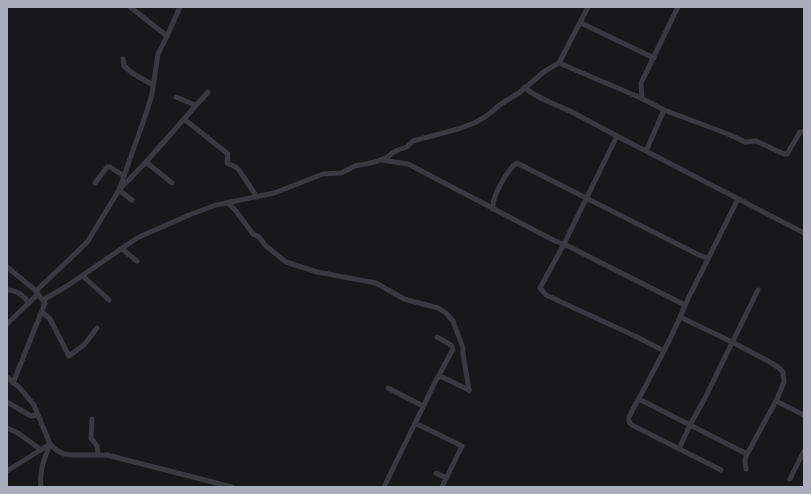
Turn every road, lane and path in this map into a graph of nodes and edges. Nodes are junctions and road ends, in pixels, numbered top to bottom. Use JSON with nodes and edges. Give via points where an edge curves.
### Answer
{"nodes":[{"id":1,"x":130,"y":7,"type":"edge"},
{"id":2,"x":180,"y":7,"type":"edge"},
{"id":3,"x":588,"y":7,"type":"edge"},
{"id":4,"x":678,"y":7,"type":"edge"},
{"id":5,"x":581,"y":21,"type":"junction"},
{"id":6,"x":167,"y":36,"type":"junction"},
{"id":7,"x":654,"y":58,"type":"junction"},
{"id":8,"x":123,"y":59,"type":"dead end"},
{"id":9,"x":560,"y":63,"type":"junction"},
{"id":10,"x":153,"y":85,"type":"junction"},
{"id":11,"x":526,"y":87,"type":"junction"},
{"id":12,"x":208,"y":92,"type":"dead end"},
{"id":13,"x":176,"y":97,"type":"dead end"},
{"id":14,"x":642,"y":99,"type":"junction"},
{"id":15,"x":195,"y":105,"type":"junction"},
{"id":16,"x":664,"y":110,"type":"junction"},
{"id":17,"x":184,"y":119,"type":"junction"},
{"id":18,"x":804,"y":132,"type":"edge"},
{"id":19,"x":617,"y":136,"type":"junction"},
{"id":20,"x":646,"y":151,"type":"junction"},
{"id":21,"x":381,"y":160,"type":"junction"},
{"id":22,"x":146,"y":162,"type":"junction"},
{"id":23,"x":124,"y":176,"type":"junction"},
{"id":24,"x":95,"y":183,"type":"dead end"},
{"id":25,"x":172,"y":183,"type":"dead end"},
{"id":26,"x":119,"y":190,"type":"junction"},
{"id":27,"x":257,"y":197,"type":"junction"},
{"id":28,"x":587,"y":198,"type":"junction"},
{"id":29,"x":738,"y":199,"type":"junction"},
{"id":30,"x":132,"y":200,"type":"dead end"},
{"id":31,"x":228,"y":203,"type":"junction"},
{"id":32,"x":493,"y":209,"type":"junction"},
{"id":33,"x":804,"y":233,"type":"edge"},
{"id":34,"x":564,"y":244,"type":"junction"},
{"id":35,"x":122,"y":249,"type":"junction"},
{"id":36,"x":708,"y":258,"type":"junction"},
{"id":37,"x":136,"y":261,"type":"dead end"},
{"id":38,"x":8,"y":268,"type":"edge"},
{"id":39,"x":83,"y":276,"type":"junction"},
{"id":40,"x":7,"y":290,"type":"edge"},
{"id":41,"x":758,"y":290,"type":"dead end"},
{"id":42,"x":37,"y":292,"type":"junction"},
{"id":43,"x":43,"y":300,"type":"junction"},
{"id":44,"x":109,"y":300,"type":"dead end"},
{"id":45,"x":29,"y":302,"type":"junction"},
{"id":46,"x":685,"y":305,"type":"junction"},
{"id":47,"x":42,"y":312,"type":"junction"},
{"id":48,"x":680,"y":317,"type":"junction"},
{"id":49,"x":7,"y":324,"type":"edge"},
{"id":50,"x":97,"y":328,"type":"dead end"},
{"id":51,"x":437,"y":337,"type":"dead end"},
{"id":52,"x":732,"y":342,"type":"junction"},
{"id":53,"x":664,"y":351,"type":"junction"},
{"id":54,"x":7,"y":377,"type":"edge"},
{"id":55,"x":438,"y":377,"type":"junction"},
{"id":56,"x":13,"y":383,"type":"junction"},
{"id":57,"x":388,"y":388,"type":"dead end"},
{"id":58,"x":639,"y":399,"type":"junction"},
{"id":59,"x":776,"y":401,"type":"junction"},
{"id":60,"x":7,"y":402,"type":"edge"},
{"id":61,"x":423,"y":406,"type":"junction"},
{"id":62,"x":38,"y":415,"type":"junction"},
{"id":63,"x":804,"y":415,"type":"edge"},
{"id":64,"x":92,"y":419,"type":"dead end"},
{"id":65,"x":415,"y":423,"type":"junction"},
{"id":66,"x":690,"y":425,"type":"junction"},
{"id":67,"x":7,"y":428,"type":"edge"},
{"id":68,"x":50,"y":444,"type":"junction"},
{"id":69,"x":679,"y":449,"type":"junction"},
{"id":70,"x":41,"y":450,"type":"junction"},
{"id":71,"x":804,"y":451,"type":"edge"},
{"id":72,"x":98,"y":454,"type":"junction"},
{"id":73,"x":747,"y":454,"type":"junction"},
{"id":74,"x":746,"y":468,"type":"dead end"},
{"id":75,"x":721,"y":470,"type":"dead end"},
{"id":76,"x":7,"y":471,"type":"edge"},
{"id":77,"x":436,"y":473,"type":"dead end"},
{"id":78,"x":446,"y":478,"type":"junction"},
{"id":79,"x":790,"y":479,"type":"dead end"},
{"id":80,"x":41,"y":487,"type":"edge"},
{"id":81,"x":232,"y":487,"type":"edge"},
{"id":82,"x":384,"y":487,"type":"edge"},
{"id":83,"x":442,"y":487,"type":"edge"}],
"edges":[{"from":1,"to":6,"type":"street"},
{"from":2,"to":6,"type":"street"},
{"from":3,"to":5,"type":"street"},
{"from":4,"to":7,"type":"street"},
{"from":5,"to":7,"type":"street"},
{"from":5,"to":9,"type":"street"},
{"from":6,"to":10,"type":"street","via":[[158,54]]},
{"from":7,"to":14,"type":"street","via":[[641,83]]},
{"from":8,"to":10,"type":"street","via":[[124,66],[132,73]]},
{"from":9,"to":11,"type":"street","via":[[545,71]]},
{"from":9,"to":14,"type":"street"},
{"from":10,"to":23,"type":"street","via":[[147,111]]},
{"from":11,"to":19,"type":"street","via":[[538,96]]},
{"from":11,"to":21,"type":"street","via":[[474,123],[413,141],[407,147]]},
{"from":12,"to":15,"type":"street"},
{"from":13,"to":15,"type":"street"},
{"from":14,"to":16,"type":"street"},
{"from":15,"to":17,"type":"street"},
{"from":16,"to":18,"type":"street","via":[[745,142],[756,141],[784,154],[787,154],[800,132]]},
{"from":16,"to":20,"type":"street"},
{"from":17,"to":22,"type":"street"},
{"from":17,"to":27,"type":"street","via":[[228,154],[227,163],[239,170]]},
{"from":19,"to":20,"type":"street"},
{"from":19,"to":28,"type":"street"},
{"from":20,"to":29,"type":"street"},
{"from":21,"to":27,"type":"street","via":[[355,166],[341,173],[324,174],[287,189]]},
{"from":21,"to":32,"type":"street","via":[[408,164]]},
{"from":22,"to":25,"type":"street"},
{"from":22,"to":26,"type":"street"},
{"from":23,"to":24,"type":"street","via":[[107,167]]},
{"from":23,"to":26,"type":"street"},
{"from":26,"to":30,"type":"street"},
{"from":26,"to":42,"type":"street","via":[[88,241]]},
{"from":27,"to":31,"type":"street"},
{"from":28,"to":32,"type":"street","via":[[517,163],[512,166],[502,183],[492,204]]},
{"from":28,"to":34,"type":"street"},
{"from":28,"to":36,"type":"street"},
{"from":29,"to":33,"type":"street"},
{"from":29,"to":36,"type":"street"},
{"from":31,"to":35,"type":"street","via":[[216,205],[150,232]]},
{"from":31,"to":55,"type":"street","via":[[254,234],[286,262],[317,272],[376,282],[404,299],[438,308],[446,314],[453,321],[463,348],[469,390]]},
{"from":32,"to":34,"type":"street"},
{"from":34,"to":46,"type":"street"},
{"from":34,"to":53,"type":"street","via":[[540,288],[542,292]]},
{"from":35,"to":37,"type":"street"},
{"from":35,"to":39,"type":"street"},
{"from":36,"to":46,"type":"street"},
{"from":38,"to":42,"type":"street"},
{"from":39,"to":43,"type":"street"},
{"from":39,"to":44,"type":"street"},
{"from":40,"to":45,"type":"street","via":[[17,293]]},
{"from":41,"to":52,"type":"street"},
{"from":42,"to":43,"type":"street"},
{"from":42,"to":45,"type":"street"},
{"from":43,"to":47,"type":"street","via":[[46,303]]},
{"from":45,"to":49,"type":"street"},
{"from":46,"to":48,"type":"street"},
{"from":47,"to":50,"type":"street","via":[[50,319],[69,356],[84,345]]},
{"from":47,"to":56,"type":"street"},
{"from":48,"to":52,"type":"street"},
{"from":48,"to":53,"type":"street"},
{"from":51,"to":55,"type":"street","via":[[453,349]]},
{"from":52,"to":59,"type":"street","via":[[781,369],[784,378]]},
{"from":52,"to":66,"type":"street"},
{"from":53,"to":58,"type":"street"},
{"from":54,"to":56,"type":"street"},
{"from":55,"to":61,"type":"street"},
{"from":56,"to":62,"type":"street","via":[[34,405]]},
{"from":57,"to":61,"type":"street"},
{"from":58,"to":66,"type":"street"},
{"from":58,"to":69,"type":"street","via":[[629,417],[629,423]]},
{"from":59,"to":63,"type":"street"},
{"from":59,"to":73,"type":"street"},
{"from":60,"to":62,"type":"street","via":[[31,416]]},
{"from":61,"to":65,"type":"street"},
{"from":62,"to":68,"type":"street"},
{"from":64,"to":72,"type":"street","via":[[91,438],[97,446]]},
{"from":65,"to":78,"type":"street","via":[[462,446]]},
{"from":65,"to":82,"type":"street"},
{"from":66,"to":69,"type":"street"},
{"from":66,"to":73,"type":"street"},
{"from":67,"to":70,"type":"street"},
{"from":68,"to":70,"type":"street"},
{"from":68,"to":72,"type":"street","via":[[64,454]]},
{"from":68,"to":80,"type":"street","via":[[41,468]]},
{"from":69,"to":75,"type":"street"},
{"from":70,"to":76,"type":"street"},
{"from":71,"to":79,"type":"street"},
{"from":72,"to":81,"type":"street"},
{"from":73,"to":74,"type":"street"},
{"from":77,"to":78,"type":"street"},
{"from":78,"to":83,"type":"street"}]}
